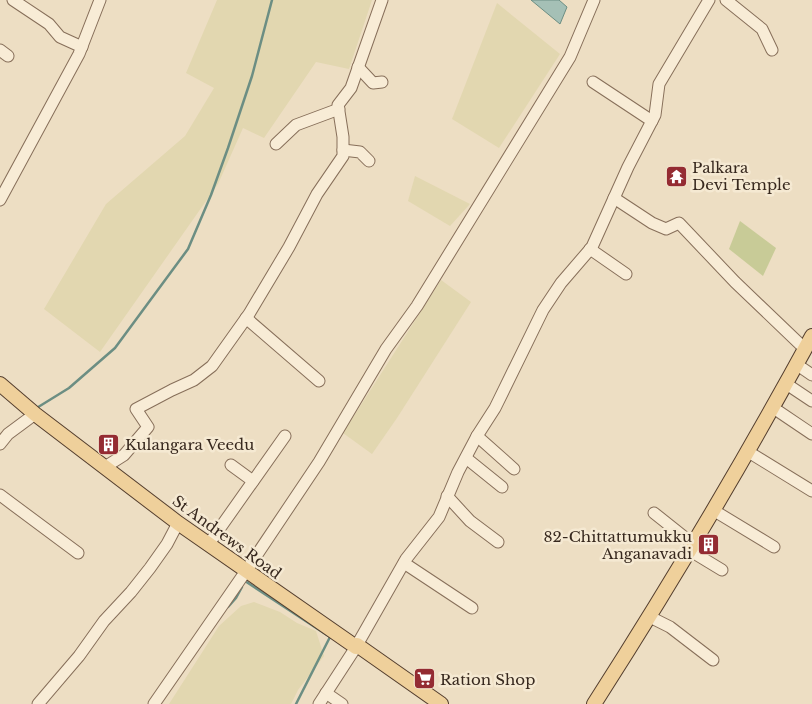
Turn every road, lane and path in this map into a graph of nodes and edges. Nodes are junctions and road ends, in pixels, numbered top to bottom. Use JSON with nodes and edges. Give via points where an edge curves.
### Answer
{"nodes":[{"id":1,"x":13,"y":0,"type":"edge"},
{"id":2,"x":100,"y":0,"type":"edge"},
{"id":3,"x":382,"y":0,"type":"edge"},
{"id":4,"x":594,"y":0,"type":"edge"},
{"id":5,"x":709,"y":0,"type":"edge"},
{"id":6,"x":726,"y":0,"type":"edge"},
{"id":7,"x":82,"y":47,"type":"junction"},
{"id":8,"x":772,"y":50,"type":"dead end"},
{"id":9,"x":358,"y":67,"type":"junction"},
{"id":10,"x":382,"y":82,"type":"dead end"},
{"id":11,"x":593,"y":82,"type":"dead end"},
{"id":12,"x":339,"y":109,"type":"junction"},
{"id":13,"x":652,"y":121,"type":"junction"},
{"id":14,"x":276,"y":144,"type":"dead end"},
{"id":15,"x":343,"y":150,"type":"junction"},
{"id":16,"x":369,"y":161,"type":"dead end"},
{"id":17,"x":614,"y":198,"type":"junction"},
{"id":18,"x":0,"y":200,"type":"edge"},
{"id":19,"x":590,"y":249,"type":"junction"},
{"id":20,"x":626,"y":274,"type":"dead end"},
{"id":21,"x":246,"y":318,"type":"junction"},
{"id":22,"x":812,"y":336,"type":"edge"},
{"id":23,"x":805,"y":349,"type":"junction"},
{"id":24,"x":796,"y":364,"type":"junction"},
{"id":25,"x":812,"y":375,"type":"edge"},
{"id":26,"x":319,"y":381,"type":"dead end"},
{"id":27,"x":785,"y":383,"type":"junction"},
{"id":28,"x":0,"y":384,"type":"edge"},
{"id":29,"x":812,"y":400,"type":"edge"},
{"id":30,"x":772,"y":407,"type":"junction"},
{"id":31,"x":35,"y":414,"type":"junction"},
{"id":32,"x":812,"y":434,"type":"edge"},
{"id":33,"x":285,"y":436,"type":"dead end"},
{"id":34,"x":477,"y":436,"type":"junction"},
{"id":35,"x":0,"y":444,"type":"edge"},
{"id":36,"x":747,"y":451,"type":"junction"},
{"id":37,"x":466,"y":458,"type":"junction"},
{"id":38,"x":231,"y":465,"type":"dead end"},
{"id":39,"x":106,"y":467,"type":"junction"},
{"id":40,"x":514,"y":469,"type":"dead end"},
{"id":41,"x":253,"y":481,"type":"junction"},
{"id":42,"x":502,"y":486,"type":"dead end"},
{"id":43,"x":812,"y":491,"type":"edge"},
{"id":44,"x":0,"y":495,"type":"edge"},
{"id":45,"x":447,"y":496,"type":"junction"},
{"id":46,"x":713,"y":510,"type":"junction"},
{"id":47,"x":654,"y":512,"type":"dead end"},
{"id":48,"x":178,"y":523,"type":"junction"},
{"id":49,"x":498,"y":542,"type":"dead end"},
{"id":50,"x":208,"y":545,"type":"junction"},
{"id":51,"x":691,"y":547,"type":"junction"},
{"id":52,"x":774,"y":547,"type":"dead end"},
{"id":53,"x":78,"y":553,"type":"dead end"},
{"id":54,"x":404,"y":563,"type":"junction"},
{"id":55,"x":722,"y":570,"type":"dead end"},
{"id":56,"x":246,"y":571,"type":"junction"},
{"id":57,"x":472,"y":608,"type":"dead end"},
{"id":58,"x":650,"y":617,"type":"junction"},
{"id":59,"x":357,"y":646,"type":"junction"},
{"id":60,"x":713,"y":660,"type":"dead end"},
{"id":61,"x":326,"y":694,"type":"junction"},
{"id":62,"x":38,"y":704,"type":"edge"},
{"id":63,"x":154,"y":704,"type":"edge"},
{"id":64,"x":319,"y":704,"type":"edge"},
{"id":65,"x":342,"y":704,"type":"edge"},
{"id":66,"x":441,"y":704,"type":"edge"},
{"id":67,"x":594,"y":704,"type":"edge"}],
"edges":[{"from":1,"to":7,"type":"street","via":[[49,24],[60,37]]},
{"from":2,"to":7,"type":"street"},
{"from":3,"to":9,"type":"street"},
{"from":4,"to":56,"type":"street","via":[[570,57],[417,306],[386,349],[319,462]]},
{"from":5,"to":13,"type":"street","via":[[659,84]]},
{"from":6,"to":8,"type":"street","via":[[762,29]]},
{"from":7,"to":18,"type":"street"},
{"from":9,"to":10,"type":"street","via":[[373,83]]},
{"from":9,"to":12,"type":"street","via":[[351,88],[338,105]]},
{"from":11,"to":13,"type":"street"},
{"from":12,"to":14,"type":"street","via":[[296,125]]},
{"from":12,"to":15,"type":"street"},
{"from":13,"to":17,"type":"street"},
{"from":15,"to":16,"type":"street","via":[[360,152]]},
{"from":15,"to":21,"type":"street","via":[[343,156],[317,194]]},
{"from":17,"to":19,"type":"street"},
{"from":17,"to":23,"type":"street","via":[[666,229],[679,223]]},
{"from":19,"to":20,"type":"street"},
{"from":19,"to":34,"type":"street","via":[[543,310],[496,408]]},
{"from":21,"to":26,"type":"street"},
{"from":21,"to":39,"type":"street","via":[[212,366],[194,380],[136,408],[148,427],[124,455]]},
{"from":22,"to":23,"type":"main road"},
{"from":23,"to":24,"type":"main road"},
{"from":24,"to":25,"type":"street"},
{"from":24,"to":27,"type":"main road"},
{"from":27,"to":29,"type":"street"},
{"from":27,"to":30,"type":"main road"},
{"from":28,"to":31,"type":"main road","name":"St Andrews Road"},
{"from":30,"to":32,"type":"street"},
{"from":30,"to":36,"type":"main road"},
{"from":31,"to":35,"type":"street"},
{"from":31,"to":39,"type":"main road","name":"St Andrews Road"},
{"from":33,"to":41,"type":"street"},
{"from":34,"to":37,"type":"street"},
{"from":34,"to":40,"type":"street"},
{"from":36,"to":43,"type":"street"},
{"from":36,"to":46,"type":"main road"},
{"from":37,"to":42,"type":"street"},
{"from":37,"to":45,"type":"street"},
{"from":38,"to":41,"type":"street"},
{"from":39,"to":48,"type":"main road","name":"St Andrews Road"},
{"from":41,"to":50,"type":"street"},
{"from":44,"to":53,"type":"street"},
{"from":45,"to":49,"type":"street","via":[[470,522]]},
{"from":45,"to":54,"type":"street","via":[[439,517]]},
{"from":46,"to":51,"type":"main road"},
{"from":46,"to":52,"type":"street"},
{"from":47,"to":51,"type":"street"},
{"from":48,"to":50,"type":"main road","name":"St Andrews Road"},
{"from":48,"to":62,"type":"street","via":[[150,568]]},
{"from":50,"to":56,"type":"main road","name":"St Andrews Road"},
{"from":51,"to":55,"type":"street"},
{"from":51,"to":58,"type":"main road"},
{"from":54,"to":57,"type":"street"},
{"from":54,"to":59,"type":"street"},
{"from":56,"to":59,"type":"main road","name":"St Andrews Road"},
{"from":56,"to":63,"type":"street"},
{"from":58,"to":60,"type":"street","via":[[670,627]]},
{"from":58,"to":67,"type":"main road"},
{"from":59,"to":61,"type":"street"},
{"from":59,"to":66,"type":"main road","name":"St Andrews Road"},
{"from":61,"to":64,"type":"street"},
{"from":61,"to":65,"type":"street"}]}
